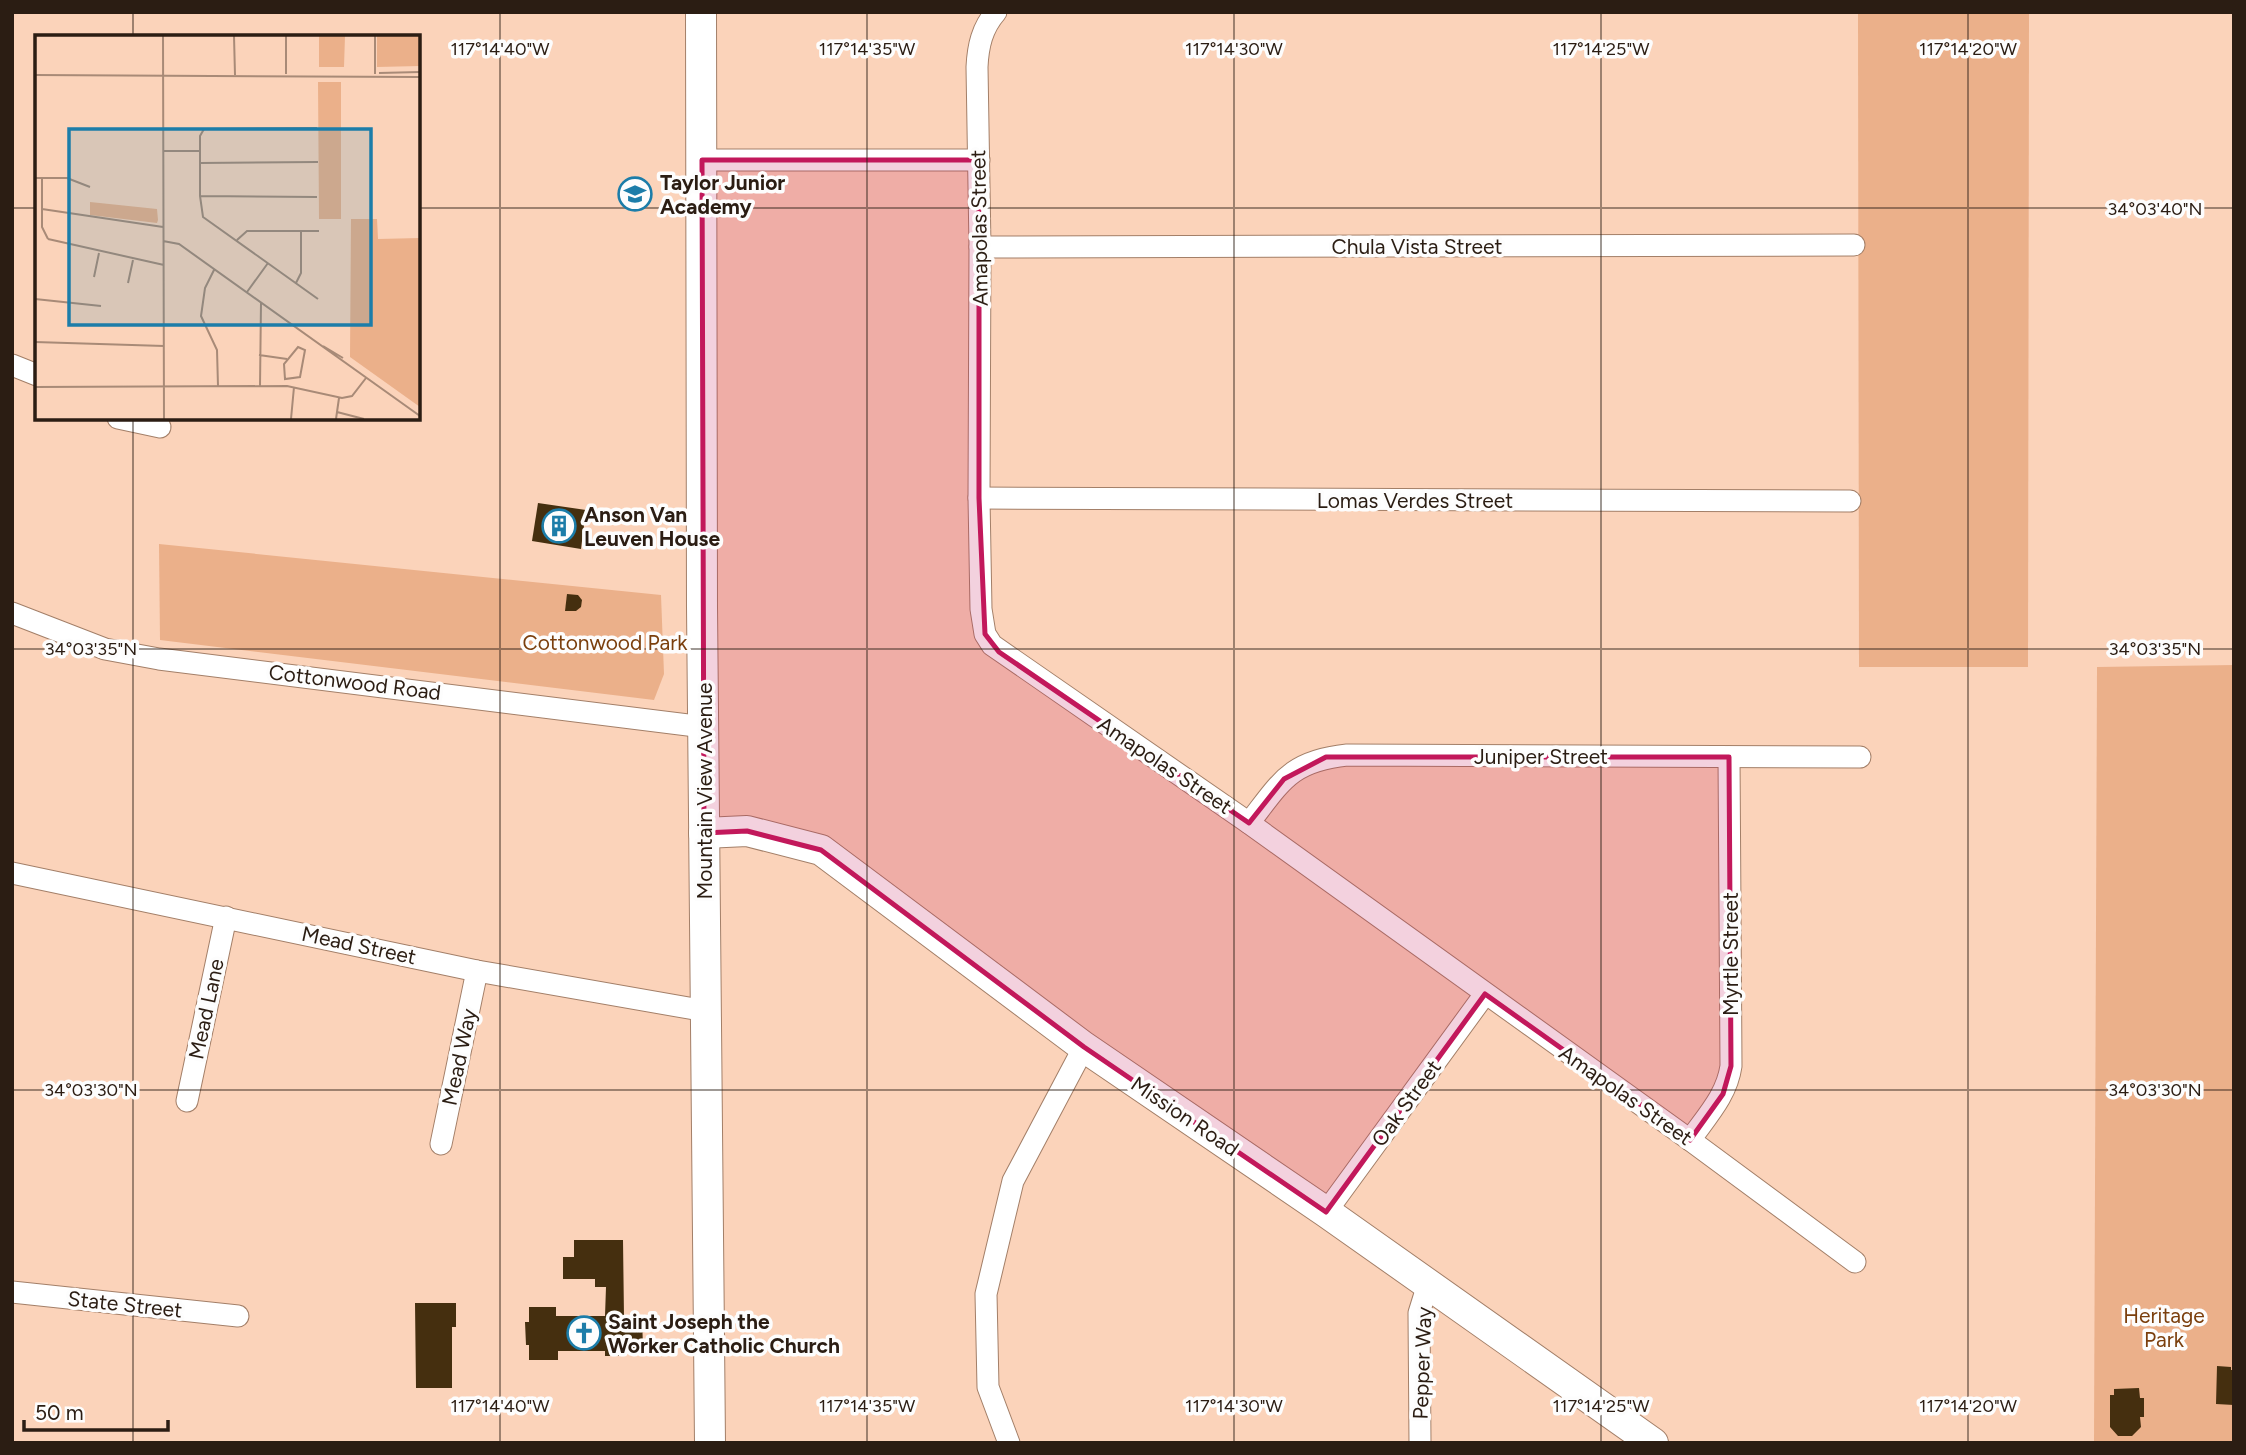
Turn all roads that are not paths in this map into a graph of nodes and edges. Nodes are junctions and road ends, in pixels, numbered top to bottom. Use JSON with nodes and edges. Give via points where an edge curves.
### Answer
{"nodes":[{"id":1,"x":701,"y":12,"type":"edge"},
{"id":2,"x":996,"y":12,"type":"edge"},
{"id":3,"x":702,"y":160,"type":"junction"},
{"id":4,"x":979,"y":160,"type":"junction"},
{"id":5,"x":1854,"y":245,"type":"dead end"},
{"id":6,"x":980,"y":247,"type":"junction"},
{"id":7,"x":12,"y":365,"type":"edge"},
{"id":8,"x":35,"y":374,"type":"edge"},
{"id":9,"x":127,"y":420,"type":"edge"},
{"id":10,"x":160,"y":427,"type":"dead end"},
{"id":11,"x":979,"y":498,"type":"junction"},
{"id":12,"x":1850,"y":501,"type":"dead end"},
{"id":13,"x":12,"y":613,"type":"edge"},
{"id":14,"x":704,"y":727,"type":"junction"},
{"id":15,"x":1729,"y":757,"type":"junction"},
{"id":16,"x":1860,"y":757,"type":"dead end"},
{"id":17,"x":1249,"y":823,"type":"junction"},
{"id":18,"x":704,"y":833,"type":"junction"},
{"id":19,"x":12,"y":873,"type":"edge"},
{"id":20,"x":226,"y":917,"type":"junction"},
{"id":21,"x":477,"y":971,"type":"junction"},
{"id":22,"x":1485,"y":995,"type":"junction"},
{"id":23,"x":706,"y":1011,"type":"junction"},
{"id":24,"x":1084,"y":1048,"type":"junction"},
{"id":25,"x":187,"y":1101,"type":"dead end"},
{"id":26,"x":1690,"y":1140,"type":"junction"},
{"id":27,"x":441,"y":1144,"type":"dead end"},
{"id":28,"x":1326,"y":1212,"type":"junction"},
{"id":29,"x":1856,"y":1262,"type":"dead end"},
{"id":30,"x":1428,"y":1284,"type":"junction"},
{"id":31,"x":12,"y":1292,"type":"edge"},
{"id":32,"x":238,"y":1316,"type":"dead end"},
{"id":33,"x":710,"y":1443,"type":"edge"},
{"id":34,"x":1009,"y":1443,"type":"edge"},
{"id":35,"x":1420,"y":1443,"type":"edge"},
{"id":36,"x":1653,"y":1443,"type":"edge"}],
"edges":[{"from":1,"to":3,"type":"main road","name":"Mountain View Avenue"},
{"from":2,"to":4,"type":"street","name":"Amapolas Street","via":[[978,48]]},
{"from":3,"to":4,"type":"street"},
{"from":3,"to":14,"type":"main road","name":"Mountain View Avenue"},
{"from":4,"to":6,"type":"street","name":"Amapolas Street"},
{"from":5,"to":6,"type":"street","name":"Chula Vista Street"},
{"from":6,"to":11,"type":"street","name":"Amapolas Street"},
{"from":7,"to":8,"type":"street"},
{"from":9,"to":10,"type":"street"},
{"from":11,"to":12,"type":"street","name":"Lomas Verdes Street"},
{"from":11,"to":17,"type":"street","name":"Amapolas Street","via":[[982,621],[992,645]]},
{"from":13,"to":14,"type":"street","name":"Cottonwood Road","via":[[105,649],[159,659]]},
{"from":14,"to":18,"type":"main road","name":"Mountain View Avenue"},
{"from":15,"to":16,"type":"street","name":"Juniper Street"},
{"from":15,"to":17,"type":"street","name":"Juniper Street","via":[[1326,757],[1295,769]]},
{"from":15,"to":26,"type":"street","name":"Myrtle Street","via":[[1731,1066],[1723,1094]]},
{"from":17,"to":22,"type":"street","name":"Amapolas Street"},
{"from":18,"to":23,"type":"main road","name":"Mountain View Avenue"},
{"from":18,"to":24,"type":"main road","name":"Mission Road","via":[[747,831],[821,850]]},
{"from":19,"to":20,"type":"street","name":"Mead Street"},
{"from":20,"to":21,"type":"street","name":"Mead Street"},
{"from":20,"to":25,"type":"street","name":"Mead Lane"},
{"from":21,"to":23,"type":"street","name":"Mead Street"},
{"from":21,"to":27,"type":"street","name":"Mead Way"},
{"from":22,"to":26,"type":"street","name":"Amapolas Street"},
{"from":22,"to":28,"type":"street","name":"Oak Street"},
{"from":23,"to":33,"type":"main road","name":"Mountain View Avenue"},
{"from":24,"to":28,"type":"main road","name":"Mission Road"},
{"from":24,"to":34,"type":"street","via":[[1013,1181],[986,1294],[988,1387]]},
{"from":26,"to":29,"type":"street","name":"Amapolas Street"},
{"from":28,"to":30,"type":"main road","name":"Mission Road"},
{"from":30,"to":35,"type":"street","name":"Pepper Way","via":[[1419,1314]]},
{"from":30,"to":36,"type":"main road","name":"Mission Road"},
{"from":31,"to":32,"type":"street","name":"State Street"}]}
